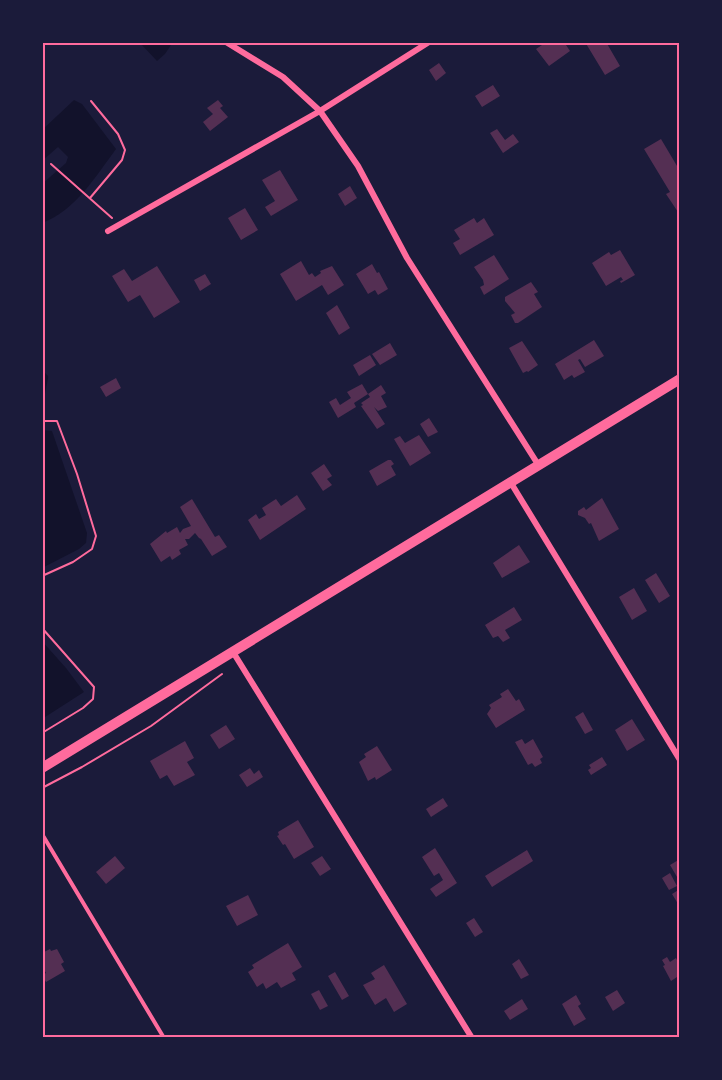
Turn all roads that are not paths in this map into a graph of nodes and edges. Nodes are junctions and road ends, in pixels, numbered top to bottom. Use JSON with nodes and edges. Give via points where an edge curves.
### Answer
{"nodes":[{"id":1,"x":226,"y":42,"type":"edge"},
{"id":2,"x":429,"y":42,"type":"edge"},
{"id":3,"x":320,"y":111,"type":"junction"},
{"id":4,"x":108,"y":231,"type":"dead end"},
{"id":5,"x":680,"y":379,"type":"edge"},
{"id":6,"x":539,"y":465,"type":"junction"},
{"id":7,"x":511,"y":483,"type":"junction"},
{"id":8,"x":233,"y":652,"type":"junction"},
{"id":9,"x":680,"y":760,"type":"edge"},
{"id":10,"x":42,"y":768,"type":"edge"},
{"id":11,"x":42,"y":834,"type":"edge"},
{"id":12,"x":164,"y":1038,"type":"edge"},
{"id":13,"x":472,"y":1038,"type":"edge"}],
"edges":[{"from":1,"to":3,"type":"street","via":[[283,77]]},
{"from":2,"to":3,"type":"street"},
{"from":3,"to":4,"type":"street"},
{"from":3,"to":6,"type":"street","via":[[358,166],[407,258]]},
{"from":5,"to":6,"type":"street"},
{"from":6,"to":7,"type":"street"},
{"from":7,"to":8,"type":"street"},
{"from":7,"to":9,"type":"street"},
{"from":8,"to":10,"type":"street"},
{"from":8,"to":13,"type":"street"},
{"from":11,"to":12,"type":"lane"}]}
